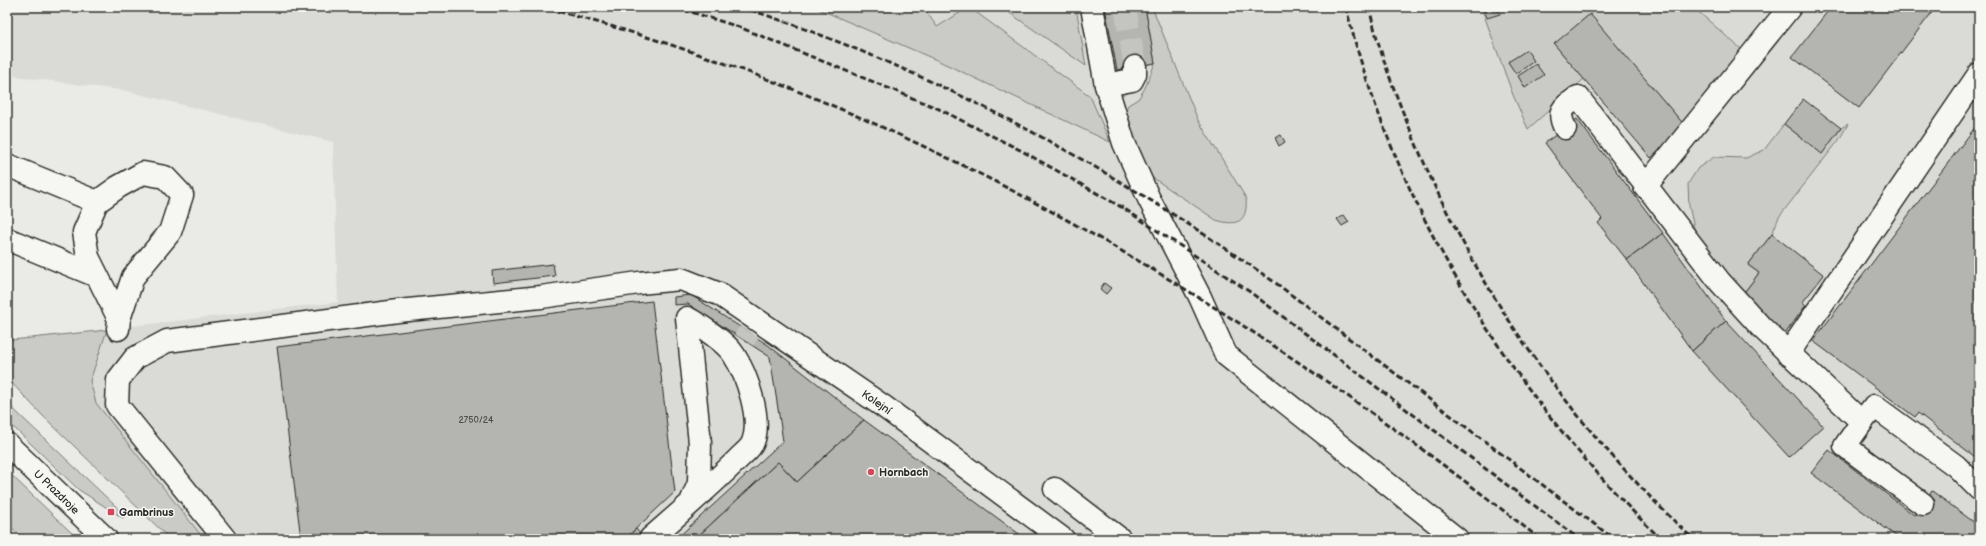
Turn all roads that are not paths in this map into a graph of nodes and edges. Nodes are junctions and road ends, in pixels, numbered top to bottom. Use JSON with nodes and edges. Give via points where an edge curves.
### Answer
{"nodes":[{"id":1,"x":1092,"y":7,"type":"edge"},
{"id":2,"x":1790,"y":7,"type":"edge"},
{"id":3,"x":1135,"y":67,"type":"tunnel mouth"},
{"id":4,"x":1979,"y":74,"type":"edge"},
{"id":5,"x":1106,"y":85,"type":"junction"},
{"id":6,"x":1565,"y":128,"type":"dead end"},
{"id":7,"x":7,"y":165,"type":"edge"},
{"id":8,"x":1645,"y":187,"type":"junction"},
{"id":9,"x":97,"y":202,"type":"junction"},
{"id":10,"x":7,"y":238,"type":"edge"},
{"id":11,"x":97,"y":276,"type":"junction"},
{"id":12,"x":746,"y":337,"type":"junction"},
{"id":13,"x":1788,"y":354,"type":"junction"},
{"id":14,"x":1862,"y":422,"type":"junction"},
{"id":15,"x":7,"y":444,"type":"edge"},
{"id":16,"x":1054,"y":489,"type":"dead end"},
{"id":17,"x":1979,"y":489,"type":"edge"},
{"id":18,"x":691,"y":502,"type":"junction"},
{"id":19,"x":1923,"y":504,"type":"dead end"},
{"id":20,"x":651,"y":538,"type":"dead end"},
{"id":21,"x":106,"y":539,"type":"edge"},
{"id":22,"x":225,"y":539,"type":"edge"},
{"id":23,"x":1063,"y":539,"type":"edge"},
{"id":24,"x":1120,"y":539,"type":"edge"},
{"id":25,"x":1457,"y":539,"type":"edge"}],
"edges":[{"from":1,"to":5,"type":"main road"},
{"from":2,"to":8,"type":"main road"},
{"from":3,"to":5,"type":"main road","via":[[1132,80]]},
{"from":4,"to":13,"type":"main road"},
{"from":5,"to":25,"type":"main road","via":[[1124,143],[1226,355]]},
{"from":6,"to":8,"type":"main road","via":[[1560,114],[1563,108],[1578,97]]},
{"from":7,"to":9,"type":"main road"},
{"from":8,"to":13,"type":"main road","via":[[1720,282]]},
{"from":9,"to":11,"type":"main road","via":[[84,232],[88,257]]},
{"from":9,"to":11,"type":"main road","via":[[143,173],[165,177],[182,195],[170,232],[133,278],[119,324]]},
{"from":10,"to":11,"type":"main road"},
{"from":12,"to":18,"type":"main road","via":[[746,382],[756,415],[753,443]]},
{"from":12,"to":18,"type":"main road","via":[[703,327],[687,318],[700,443],[699,483]]},
{"from":12,"to":22,"type":"main road","name":"Kolejní","via":[[719,294],[681,279],[639,282],[541,297],[167,341],[135,358],[118,380],[117,405]]},
{"from":12,"to":23,"type":"main road","name":"Kolejní","via":[[883,406]]},
{"from":13,"to":14,"type":"main road"},
{"from":14,"to":17,"type":"main road","via":[[1874,406],[1956,466]]},
{"from":14,"to":19,"type":"main road","via":[[1845,446]]},
{"from":15,"to":21,"type":"main road","name":"U Prazdroje"},
{"from":16,"to":24,"type":"main road"},
{"from":18,"to":20,"type":"main road"}]}
